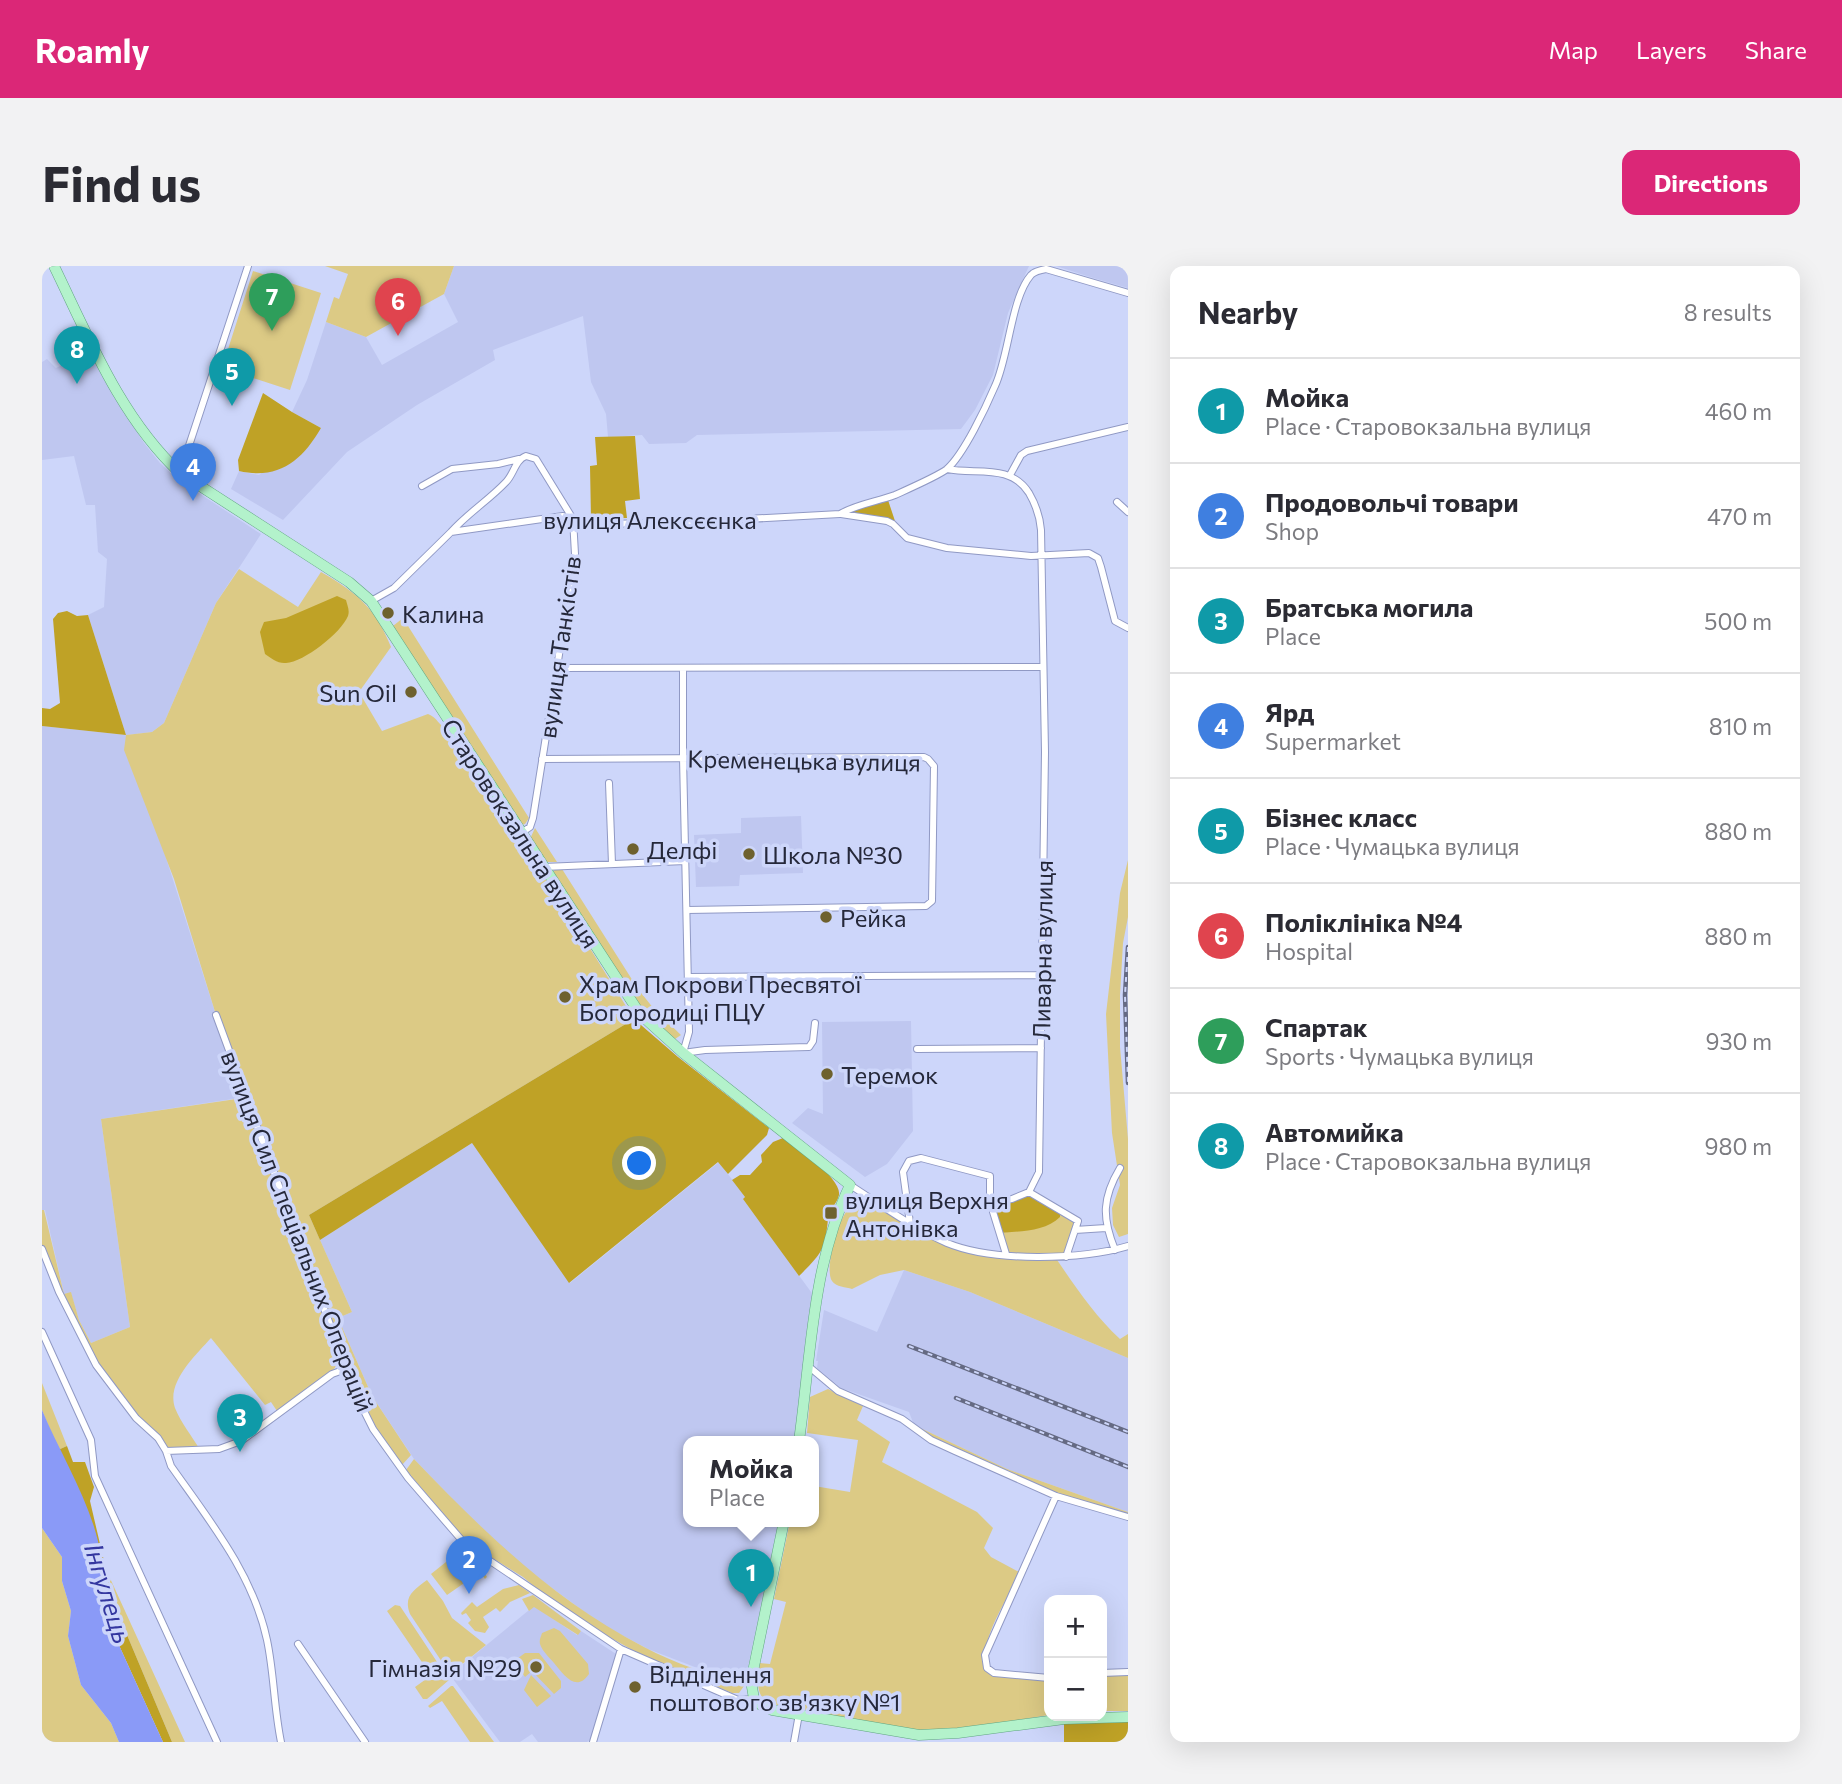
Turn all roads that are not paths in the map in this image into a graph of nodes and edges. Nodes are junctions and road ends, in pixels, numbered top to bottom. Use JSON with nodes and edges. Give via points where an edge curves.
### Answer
{"nodes":[{"id":1,"x":54,"y":266,"type":"edge"},
{"id":2,"x":248,"y":266,"type":"edge"},
{"id":3,"x":1128,"y":293,"type":"edge"},
{"id":4,"x":1128,"y":430,"type":"edge"},
{"id":5,"x":519,"y":459,"type":"junction"},
{"id":6,"x":947,"y":469,"type":"junction"},
{"id":7,"x":180,"y":473,"type":"junction"},
{"id":8,"x":1010,"y":475,"type":"junction"},
{"id":9,"x":422,"y":486,"type":"dead end"},
{"id":10,"x":1117,"y":502,"type":"dead end"},
{"id":11,"x":1128,"y":512,"type":"edge"},
{"id":12,"x":840,"y":514,"type":"junction"},
{"id":13,"x":573,"y":519,"type":"junction"},
{"id":14,"x":451,"y":532,"type":"junction"},
{"id":15,"x":1041,"y":556,"type":"junction"},
{"id":16,"x":371,"y":601,"type":"junction"},
{"id":17,"x":1128,"y":628,"type":"edge"},
{"id":18,"x":1042,"y":667,"type":"junction"},
{"id":19,"x":557,"y":668,"type":"junction"},
{"id":20,"x":683,"y":668,"type":"junction"},
{"id":21,"x":683,"y":757,"type":"junction"},
{"id":22,"x":542,"y":759,"type":"junction"},
{"id":23,"x":609,"y":783,"type":"dead end"},
{"id":24,"x":522,"y":833,"type":"junction"},
{"id":25,"x":685,"y":862,"type":"junction"},
{"id":26,"x":612,"y":864,"type":"junction"},
{"id":27,"x":544,"y":867,"type":"junction"},
{"id":28,"x":687,"y":910,"type":"junction"},
{"id":29,"x":1042,"y":975,"type":"junction"},
{"id":30,"x":689,"y":977,"type":"junction"},
{"id":31,"x":216,"y":1016,"type":"dead end"},
{"id":32,"x":815,"y":1023,"type":"dead end"},
{"id":33,"x":1041,"y":1048,"type":"junction"},
{"id":34,"x":917,"y":1049,"type":"dead end"},
{"id":35,"x":683,"y":1053,"type":"junction"},
{"id":36,"x":1120,"y":1168,"type":"dead end"},
{"id":37,"x":850,"y":1185,"type":"junction"},
{"id":38,"x":1029,"y":1192,"type":"junction"},
{"id":39,"x":990,"y":1202,"type":"junction"},
{"id":40,"x":910,"y":1223,"type":"junction"},
{"id":41,"x":1106,"y":1228,"type":"junction"},
{"id":42,"x":1075,"y":1230,"type":"junction"},
{"id":43,"x":1128,"y":1246,"type":"edge"},
{"id":44,"x":42,"y":1249,"type":"edge"},
{"id":45,"x":1115,"y":1250,"type":"junction"},
{"id":46,"x":1006,"y":1254,"type":"junction"},
{"id":47,"x":1066,"y":1257,"type":"junction"},
{"id":48,"x":42,"y":1332,"type":"edge"},
{"id":49,"x":807,"y":1366,"type":"junction"},
{"id":50,"x":346,"y":1369,"type":"junction"},
{"id":51,"x":800,"y":1436,"type":"edge"},
{"id":52,"x":166,"y":1451,"type":"junction"},
{"id":53,"x":1056,"y":1496,"type":"junction"},
{"id":54,"x":1128,"y":1517,"type":"edge"},
{"id":55,"x":783,"y":1527,"type":"edge"},
{"id":56,"x":298,"y":1644,"type":"dead end"},
{"id":57,"x":621,"y":1649,"type":"junction"},
{"id":58,"x":1128,"y":1672,"type":"edge"},
{"id":59,"x":1107,"y":1673,"type":"edge"},
{"id":60,"x":1044,"y":1678,"type":"edge"},
{"id":61,"x":754,"y":1699,"type":"junction"},
{"id":62,"x":799,"y":1714,"type":"junction"},
{"id":63,"x":1128,"y":1717,"type":"edge"},
{"id":64,"x":956,"y":1738,"type":"edge"},
{"id":65,"x":217,"y":1742,"type":"edge"},
{"id":66,"x":281,"y":1742,"type":"edge"},
{"id":67,"x":365,"y":1742,"type":"edge"},
{"id":68,"x":593,"y":1742,"type":"edge"},
{"id":69,"x":794,"y":1742,"type":"edge"}],
"edges":[{"from":1,"to":7,"type":"main road","name":"Старовокзальна вулиця","via":[[108,375],[156,448]]},
{"from":2,"to":7,"type":"street"},
{"from":3,"to":6,"type":"street","via":[[1046,269],[1032,275],[1015,311],[996,385],[968,440]]},
{"from":4,"to":8,"type":"street","via":[[1027,451]]},
{"from":5,"to":9,"type":"street","via":[[452,469]]},
{"from":5,"to":13,"type":"street","name":"вулиця Танкістів","via":[[536,459]]},
{"from":5,"to":14,"type":"street","via":[[507,481]]},
{"from":6,"to":8,"type":"street"},
{"from":6,"to":12,"type":"street","name":"вулиця Алексєєнка","via":[[897,494]]},
{"from":7,"to":16,"type":"main road","name":"Старовокзальна вулиця","via":[[338,574]]},
{"from":8,"to":15,"type":"street","name":"Ливарна вулиця","via":[[1023,485],[1037,509]]},
{"from":10,"to":11,"type":"street"},
{"from":12,"to":13,"type":"street","name":"вулиця Алексєєнка","via":[[674,523],[588,524]]},
{"from":12,"to":15,"type":"street","via":[[887,521],[907,537],[947,548]]},
{"from":13,"to":14,"type":"street","name":"вулиця Алексєєнка","via":[[548,517]]},
{"from":13,"to":19,"type":"street","name":"вулиця Танкістів","via":[[575,554]]},
{"from":14,"to":16,"type":"street","via":[[394,588]]},
{"from":15,"to":17,"type":"street","via":[[1089,553],[1098,558],[1115,621]]},
{"from":15,"to":18,"type":"street","name":"Ливарна вулиця"},
{"from":16,"to":24,"type":"main road","name":"Старовокзальна вулиця"},
{"from":18,"to":20,"type":"street"},
{"from":18,"to":29,"type":"street","name":"Ливарна вулиця"},
{"from":19,"to":20,"type":"street"},
{"from":19,"to":22,"type":"street","name":"вулиця Танкістів"},
{"from":20,"to":21,"type":"street"},
{"from":21,"to":22,"type":"street","name":"Кременецька вулиця"},
{"from":21,"to":25,"type":"street"},
{"from":21,"to":28,"type":"street","name":"Кременецька вулиця","via":[[924,757],[934,766],[932,901],[926,906]]},
{"from":22,"to":24,"type":"street","name":"вулиця Танкістів","via":[[533,818]]},
{"from":23,"to":26,"type":"street"},
{"from":24,"to":27,"type":"main road","name":"Старовокзальна вулиця"},
{"from":25,"to":26,"type":"street"},
{"from":25,"to":28,"type":"street"},
{"from":26,"to":27,"type":"street"},
{"from":27,"to":35,"type":"main road","name":"Старовокзальна вулиця","via":[[640,1014]]},
{"from":28,"to":30,"type":"street"},
{"from":29,"to":30,"type":"street"},
{"from":29,"to":33,"type":"street","name":"Ливарна вулиця"},
{"from":30,"to":35,"type":"street","via":[[690,1032]]},
{"from":31,"to":50,"type":"street","name":"вулиця Сил Спеціальних Операцій"},
{"from":32,"to":35,"type":"street","via":[[809,1047]]},
{"from":33,"to":34,"type":"street"},
{"from":33,"to":38,"type":"street","name":"Ливарна вулиця","via":[[1039,1172]]},
{"from":35,"to":37,"type":"main road","name":"Старовокзальна вулиця"},
{"from":36,"to":41,"type":"street","via":[[1105,1208]]},
{"from":37,"to":40,"type":"street"},
{"from":37,"to":49,"type":"main road","via":[[829,1243]]},
{"from":38,"to":39,"type":"street"},
{"from":38,"to":42,"type":"street","via":[[1078,1221]]},
{"from":39,"to":40,"type":"street","via":[[990,1176],[915,1158],[903,1172]]},
{"from":39,"to":46,"type":"street"},
{"from":40,"to":46,"type":"street","via":[[965,1248]]},
{"from":41,"to":42,"type":"street"},
{"from":41,"to":45,"type":"street"},
{"from":42,"to":47,"type":"street"},
{"from":43,"to":45,"type":"street"},
{"from":44,"to":52,"type":"street","via":[[96,1364]]},
{"from":45,"to":47,"type":"street"},
{"from":46,"to":47,"type":"street"},
{"from":48,"to":65,"type":"street","via":[[91,1440],[95,1476]]},
{"from":49,"to":51,"type":"main road"},
{"from":49,"to":53,"type":"street","via":[[838,1391],[902,1419],[931,1440]]},
{"from":50,"to":52,"type":"street","via":[[332,1374],[241,1441],[219,1449]]},
{"from":50,"to":57,"type":"street","name":"вулиця Сил Спеціальних Операцій","via":[[373,1429],[465,1544]]},
{"from":52,"to":66,"type":"street","via":[[171,1466],[244,1575],[267,1641]]},
{"from":53,"to":54,"type":"street"},
{"from":53,"to":60,"type":"street","via":[[985,1659],[994,1673]]},
{"from":55,"to":61,"type":"main road","via":[[753,1669]]},
{"from":56,"to":67,"type":"street"},
{"from":57,"to":61,"type":"street","name":"вулиця Сил Спеціальних Операцій","via":[[738,1700]]},
{"from":57,"to":68,"type":"street"},
{"from":58,"to":59,"type":"street"},
{"from":61,"to":62,"type":"main road","name":"вулиця Сил Спеціальних Операцій","via":[[772,1710]]},
{"from":62,"to":64,"type":"main road","name":"вулиця Сил Спеціальних Операцій"},
{"from":62,"to":69,"type":"street"},
{"from":63,"to":64,"type":"main road","name":"вулиця Сил Спеціальних Операцій","via":[[1064,1719]]}]}
